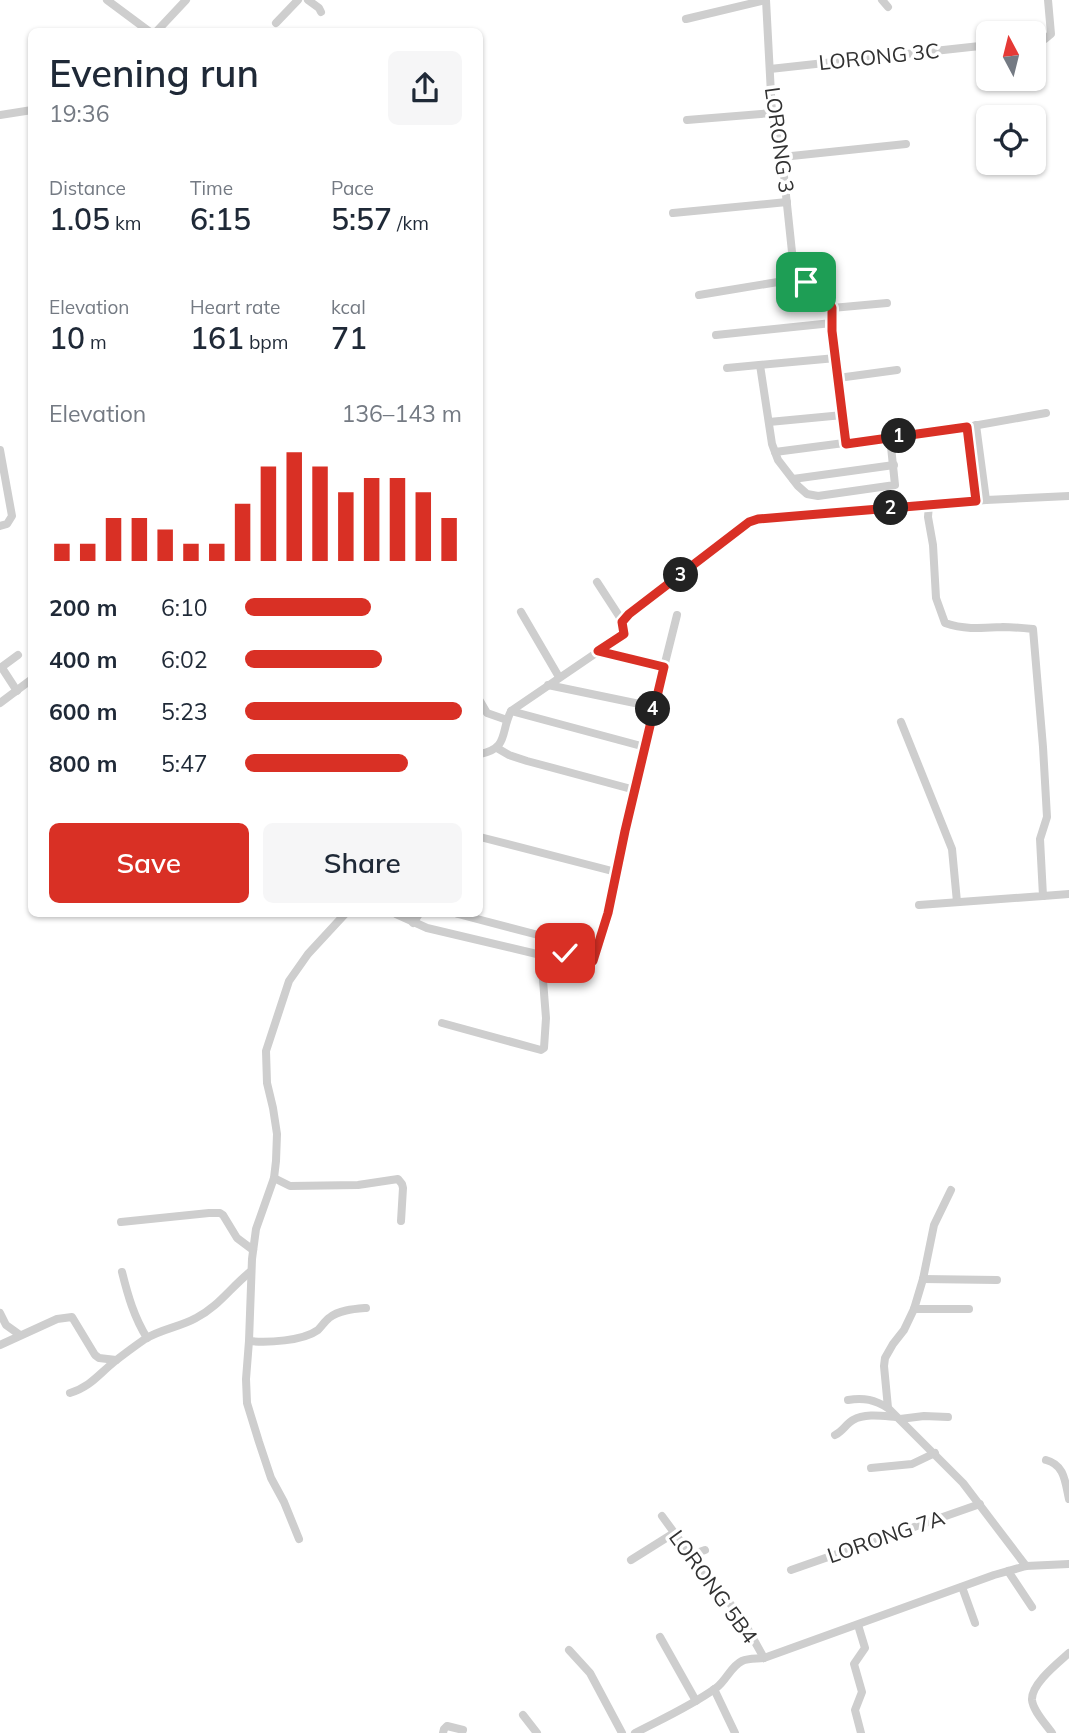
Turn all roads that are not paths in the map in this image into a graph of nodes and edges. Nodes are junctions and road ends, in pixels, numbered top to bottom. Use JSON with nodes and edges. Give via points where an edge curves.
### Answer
{"nodes":[{"id":1,"x":107,"y":0,"type":"edge"},
{"id":2,"x":298,"y":0,"type":"edge"},
{"id":3,"x":308,"y":0,"type":"edge"},
{"id":4,"x":766,"y":0,"type":"edge"},
{"id":5,"x":1048,"y":0,"type":"edge"},
{"id":6,"x":183,"y":1,"type":"edge"},
{"id":7,"x":321,"y":12,"type":"dead end"},
{"id":8,"x":686,"y":19,"type":"dead end"},
{"id":9,"x":276,"y":23,"type":"dead end"},
{"id":10,"x":145,"y":28,"type":"edge"},
{"id":11,"x":159,"y":28,"type":"edge"},
{"id":12,"x":1046,"y":38,"type":"edge"},
{"id":13,"x":976,"y":46,"type":"edge"},
{"id":14,"x":770,"y":69,"type":"junction"},
{"id":15,"x":28,"y":111,"type":"edge"},
{"id":16,"x":772,"y":114,"type":"junction"},
{"id":17,"x":0,"y":115,"type":"edge"},
{"id":18,"x":687,"y":120,"type":"dead end"},
{"id":19,"x":906,"y":144,"type":"dead end"},
{"id":20,"x":782,"y":157,"type":"junction"},
{"id":21,"x":788,"y":202,"type":"junction"},
{"id":22,"x":673,"y":214,"type":"dead end"},
{"id":23,"x":796,"y":279,"type":"junction"},
{"id":24,"x":699,"y":295,"type":"dead end"},
{"id":25,"x":887,"y":303,"type":"dead end"},
{"id":26,"x":832,"y":308,"type":"junction"},
{"id":27,"x":832,"y":323,"type":"junction"},
{"id":28,"x":716,"y":335,"type":"dead end"},
{"id":29,"x":836,"y":358,"type":"junction"},
{"id":30,"x":760,"y":365,"type":"junction"},
{"id":31,"x":726,"y":368,"type":"dead end"},
{"id":32,"x":897,"y":370,"type":"dead end"},
{"id":33,"x":838,"y":378,"type":"junction"},
{"id":34,"x":1046,"y":413,"type":"dead end"},
{"id":35,"x":843,"y":415,"type":"junction"},
{"id":36,"x":768,"y":422,"type":"junction"},
{"id":37,"x":976,"y":425,"type":"junction"},
{"id":38,"x":967,"y":427,"type":"junction"},
{"id":39,"x":890,"y":438,"type":"junction"},
{"id":40,"x":846,"y":444,"type":"junction"},
{"id":41,"x":0,"y":450,"type":"edge"},
{"id":42,"x":775,"y":452,"type":"junction"},
{"id":43,"x":894,"y":465,"type":"junction"},
{"id":44,"x":793,"y":479,"type":"junction"},
{"id":45,"x":1069,"y":496,"type":"edge"},
{"id":46,"x":986,"y":500,"type":"junction"},
{"id":47,"x":976,"y":501,"type":"junction"},
{"id":48,"x":929,"y":505,"type":"junction"},
{"id":49,"x":0,"y":526,"type":"edge"},
{"id":50,"x":597,"y":582,"type":"dead end"},
{"id":51,"x":521,"y":612,"type":"dead end"},
{"id":52,"x":677,"y":615,"type":"dead end"},
{"id":53,"x":622,"y":622,"type":"junction"},
{"id":54,"x":598,"y":651,"type":"junction"},
{"id":55,"x":18,"y":655,"type":"dead end"},
{"id":56,"x":664,"y":667,"type":"junction"},
{"id":57,"x":559,"y":677,"type":"junction"},
{"id":58,"x":28,"y":682,"type":"edge"},
{"id":59,"x":548,"y":685,"type":"junction"},
{"id":60,"x":17,"y":691,"type":"junction"},
{"id":61,"x":0,"y":704,"type":"edge"},
{"id":62,"x":483,"y":706,"type":"edge"},
{"id":63,"x":653,"y":707,"type":"junction"},
{"id":64,"x":511,"y":711,"type":"junction"},
{"id":65,"x":507,"y":720,"type":"junction"},
{"id":66,"x":901,"y":722,"type":"dead end"},
{"id":67,"x":645,"y":747,"type":"junction"},
{"id":68,"x":497,"y":748,"type":"junction"},
{"id":69,"x":483,"y":753,"type":"edge"},
{"id":70,"x":635,"y":790,"type":"junction"},
{"id":71,"x":483,"y":838,"type":"edge"},
{"id":72,"x":616,"y":872,"type":"junction"},
{"id":73,"x":1069,"y":894,"type":"edge"},
{"id":74,"x":1043,"y":896,"type":"junction"},
{"id":75,"x":957,"y":902,"type":"junction"},
{"id":76,"x":919,"y":905,"type":"dead end"},
{"id":77,"x":342,"y":917,"type":"edge"},
{"id":78,"x":402,"y":917,"type":"edge"},
{"id":79,"x":417,"y":917,"type":"edge"},
{"id":80,"x":470,"y":917,"type":"edge"},
{"id":81,"x":413,"y":923,"type":"junction"},
{"id":82,"x":596,"y":950,"type":"junction"},
{"id":83,"x":541,"y":954,"type":"junction"},
{"id":84,"x":442,"y":1023,"type":"dead end"},
{"id":85,"x":274,"y":1178,"type":"junction"},
{"id":86,"x":950,"y":1190,"type":"dead end"},
{"id":87,"x":401,"y":1221,"type":"dead end"},
{"id":88,"x":121,"y":1222,"type":"dead end"},
{"id":89,"x":253,"y":1250,"type":"junction"},
{"id":90,"x":122,"y":1272,"type":"dead end"},
{"id":91,"x":250,"y":1272,"type":"junction"},
{"id":92,"x":923,"y":1279,"type":"junction"},
{"id":93,"x":997,"y":1280,"type":"dead end"},
{"id":94,"x":366,"y":1308,"type":"dead end"},
{"id":95,"x":969,"y":1309,"type":"dead end"},
{"id":96,"x":914,"y":1310,"type":"junction"},
{"id":97,"x":0,"y":1313,"type":"edge"},
{"id":98,"x":20,"y":1335,"type":"junction"},
{"id":99,"x":147,"y":1338,"type":"junction"},
{"id":100,"x":249,"y":1341,"type":"junction"},
{"id":101,"x":0,"y":1345,"type":"edge"},
{"id":102,"x":116,"y":1360,"type":"junction"},
{"id":103,"x":70,"y":1394,"type":"dead end"},
{"id":104,"x":848,"y":1400,"type":"dead end"},
{"id":105,"x":888,"y":1408,"type":"junction"},
{"id":106,"x":948,"y":1417,"type":"dead end"},
{"id":107,"x":898,"y":1418,"type":"junction"},
{"id":108,"x":835,"y":1435,"type":"dead end"},
{"id":109,"x":935,"y":1454,"type":"junction"},
{"id":110,"x":1046,"y":1460,"type":"dead end"},
{"id":111,"x":871,"y":1468,"type":"dead end"},
{"id":112,"x":1069,"y":1499,"type":"edge"},
{"id":113,"x":980,"y":1504,"type":"junction"},
{"id":114,"x":662,"y":1516,"type":"dead end"},
{"id":115,"x":674,"y":1533,"type":"junction"},
{"id":116,"x":299,"y":1539,"type":"dead end"},
{"id":117,"x":705,"y":1550,"type":"dead end"},
{"id":118,"x":691,"y":1555,"type":"junction"},
{"id":119,"x":631,"y":1560,"type":"dead end"},
{"id":120,"x":1069,"y":1564,"type":"edge"},
{"id":121,"x":1026,"y":1566,"type":"junction"},
{"id":122,"x":791,"y":1570,"type":"dead end"},
{"id":123,"x":1008,"y":1571,"type":"junction"},
{"id":124,"x":962,"y":1587,"type":"junction"},
{"id":125,"x":1032,"y":1607,"type":"dead end"},
{"id":126,"x":975,"y":1623,"type":"dead end"},
{"id":127,"x":858,"y":1625,"type":"junction"},
{"id":128,"x":660,"y":1637,"type":"dead end"},
{"id":129,"x":569,"y":1650,"type":"dead end"},
{"id":130,"x":1069,"y":1653,"type":"edge"},
{"id":131,"x":764,"y":1658,"type":"junction"},
{"id":132,"x":714,"y":1689,"type":"junction"},
{"id":133,"x":696,"y":1701,"type":"junction"},
{"id":134,"x":523,"y":1715,"type":"dead end"},
{"id":135,"x":463,"y":1730,"type":"dead end"},
{"id":136,"x":443,"y":1733,"type":"edge"},
{"id":137,"x":537,"y":1733,"type":"edge"},
{"id":138,"x":622,"y":1733,"type":"edge"},
{"id":139,"x":635,"y":1733,"type":"edge"},
{"id":140,"x":736,"y":1733,"type":"edge"},
{"id":141,"x":861,"y":1733,"type":"edge"},
{"id":142,"x":1052,"y":1733,"type":"edge"}],
"edges":[{"from":1,"to":10,"type":"street"},
{"from":2,"to":9,"type":"street"},
{"from":3,"to":7,"type":"street"},
{"from":4,"to":8,"type":"street"},
{"from":4,"to":14,"type":"street","name":"LORONG 3"},
{"from":5,"to":12,"type":"street","via":[[1051,34]]},
{"from":6,"to":11,"type":"street"},
{"from":13,"to":14,"type":"street","name":"LORONG 3C"},
{"from":14,"to":16,"type":"street","name":"LORONG 3"},
{"from":15,"to":17,"type":"street"},
{"from":16,"to":18,"type":"street"},
{"from":16,"to":20,"type":"street","name":"LORONG 3"},
{"from":19,"to":20,"type":"street"},
{"from":20,"to":21,"type":"street","name":"LORONG 3"},
{"from":21,"to":22,"type":"street"},
{"from":21,"to":23,"type":"street","name":"LORONG 3"},
{"from":23,"to":24,"type":"street"},
{"from":23,"to":26,"type":"street","via":[[825,293]]},
{"from":25,"to":26,"type":"street"},
{"from":26,"to":27,"type":"street"},
{"from":27,"to":28,"type":"street"},
{"from":27,"to":29,"type":"street"},
{"from":29,"to":30,"type":"street"},
{"from":29,"to":33,"type":"street"},
{"from":30,"to":31,"type":"street"},
{"from":30,"to":36,"type":"street"},
{"from":32,"to":33,"type":"street"},
{"from":33,"to":35,"type":"street"},
{"from":34,"to":37,"type":"street"},
{"from":35,"to":36,"type":"street"},
{"from":35,"to":40,"type":"street"},
{"from":36,"to":42,"type":"street"},
{"from":37,"to":38,"type":"street"},
{"from":37,"to":46,"type":"street"},
{"from":38,"to":39,"type":"street"},
{"from":38,"to":47,"type":"street"},
{"from":39,"to":40,"type":"street"},
{"from":39,"to":43,"type":"street"},
{"from":40,"to":42,"type":"street"},
{"from":41,"to":49,"type":"street","via":[[12,516]]},
{"from":42,"to":44,"type":"street"},
{"from":43,"to":44,"type":"street"},
{"from":43,"to":44,"type":"street","via":[[894,486],[818,496],[807,494]]},
{"from":45,"to":46,"type":"street"},
{"from":46,"to":47,"type":"street"},
{"from":47,"to":48,"type":"street"},
{"from":48,"to":53,"type":"street","via":[[749,522]]},
{"from":48,"to":74,"type":"street","via":[[936,598],[945,623],[958,628],[1032,629],[1047,817],[1040,839]]},
{"from":50,"to":53,"type":"street"},
{"from":51,"to":57,"type":"street"},
{"from":52,"to":56,"type":"street"},
{"from":53,"to":54,"type":"street","via":[[624,634]]},
{"from":54,"to":56,"type":"street"},
{"from":54,"to":57,"type":"street"},
{"from":55,"to":60,"type":"street","via":[[2,668]]},
{"from":56,"to":63,"type":"street"},
{"from":57,"to":59,"type":"street"},
{"from":58,"to":60,"type":"street"},
{"from":59,"to":63,"type":"street"},
{"from":59,"to":64,"type":"street"},
{"from":60,"to":61,"type":"street"},
{"from":62,"to":65,"type":"street","via":[[487,713]]},
{"from":63,"to":67,"type":"street"},
{"from":64,"to":65,"type":"street"},
{"from":64,"to":67,"type":"street"},
{"from":65,"to":68,"type":"street"},
{"from":66,"to":75,"type":"street","via":[[952,849]]},
{"from":67,"to":70,"type":"street"},
{"from":68,"to":69,"type":"street"},
{"from":68,"to":70,"type":"street","via":[[527,761]]},
{"from":70,"to":72,"type":"street"},
{"from":71,"to":72,"type":"street"},
{"from":72,"to":82,"type":"street"},
{"from":73,"to":74,"type":"street"},
{"from":74,"to":75,"type":"street"},
{"from":75,"to":76,"type":"street"},
{"from":77,"to":85,"type":"street","via":[[289,981],[266,1051],[276,1134]]},
{"from":78,"to":81,"type":"street"},
{"from":79,"to":81,"type":"street"},
{"from":80,"to":82,"type":"street"},
{"from":81,"to":83,"type":"street"},
{"from":82,"to":83,"type":"street","via":[[593,961],[553,950]]},
{"from":83,"to":84,"type":"street","via":[[544,1048]]},
{"from":85,"to":87,"type":"street","via":[[290,1186],[398,1179],[403,1188]]},
{"from":85,"to":89,"type":"street"},
{"from":86,"to":92,"type":"street","via":[[934,1225]]},
{"from":88,"to":89,"type":"street","via":[[220,1213],[237,1238]]},
{"from":89,"to":91,"type":"street"},
{"from":90,"to":99,"type":"street","via":[[136,1321]]},
{"from":91,"to":99,"type":"street","via":[[214,1308]]},
{"from":91,"to":100,"type":"street"},
{"from":92,"to":93,"type":"street"},
{"from":92,"to":96,"type":"street"},
{"from":94,"to":100,"type":"street","via":[[330,1316],[307,1335]]},
{"from":95,"to":96,"type":"street"},
{"from":96,"to":105,"type":"street","via":[[885,1358]]},
{"from":97,"to":98,"type":"street","via":[[6,1325]]},
{"from":98,"to":101,"type":"street"},
{"from":98,"to":102,"type":"street","via":[[72,1317],[95,1355]]},
{"from":99,"to":102,"type":"street"},
{"from":100,"to":116,"type":"street","via":[[247,1403],[271,1478]]},
{"from":102,"to":103,"type":"street","via":[[92,1383]]},
{"from":104,"to":105,"type":"street","via":[[875,1400]]},
{"from":105,"to":107,"type":"street"},
{"from":106,"to":107,"type":"street"},
{"from":107,"to":108,"type":"street","via":[[858,1418]]},
{"from":107,"to":109,"type":"street"},
{"from":109,"to":111,"type":"street","via":[[912,1464]]},
{"from":109,"to":113,"type":"street"},
{"from":110,"to":112,"type":"street","via":[[1058,1465]]},
{"from":113,"to":121,"type":"street"},
{"from":113,"to":122,"type":"street","name":"LORONG 7A"},
{"from":114,"to":115,"type":"street","name":"LORONG 5B4"},
{"from":115,"to":118,"type":"street","name":"LORONG 5B4"},
{"from":115,"to":119,"type":"street"},
{"from":117,"to":118,"type":"street"},
{"from":118,"to":131,"type":"street","name":"LORONG 5B4","via":[[745,1624]]},
{"from":120,"to":121,"type":"street"},
{"from":121,"to":123,"type":"street"},
{"from":123,"to":124,"type":"street"},
{"from":123,"to":125,"type":"street"},
{"from":124,"to":126,"type":"street"},
{"from":124,"to":127,"type":"street"},
{"from":127,"to":131,"type":"street"},
{"from":127,"to":141,"type":"street","via":[[865,1648],[854,1664],[862,1692],[855,1710]]},
{"from":128,"to":133,"type":"street"},
{"from":129,"to":138,"type":"street","via":[[590,1673]]},
{"from":130,"to":142,"type":"street","via":[[1041,1680],[1032,1699]]},
{"from":131,"to":132,"type":"street","via":[[739,1663]]},
{"from":132,"to":133,"type":"street"},
{"from":132,"to":140,"type":"street"},
{"from":133,"to":139,"type":"street"},
{"from":134,"to":137,"type":"street"},
{"from":135,"to":136,"type":"street","via":[[447,1726]]}]}
